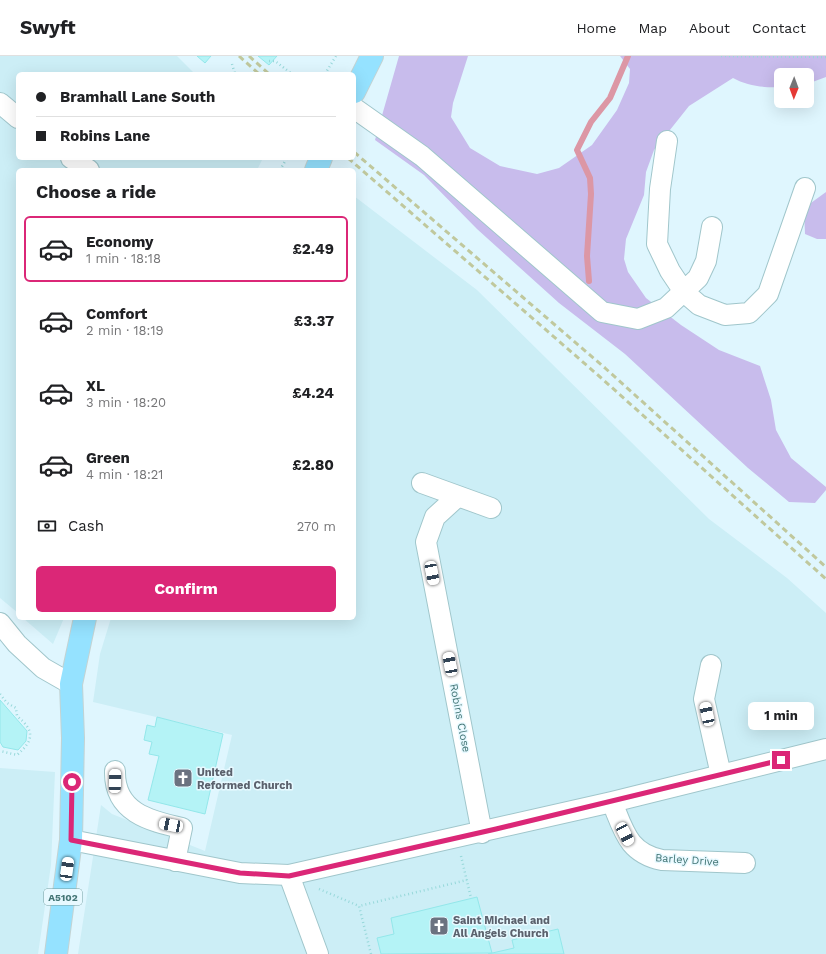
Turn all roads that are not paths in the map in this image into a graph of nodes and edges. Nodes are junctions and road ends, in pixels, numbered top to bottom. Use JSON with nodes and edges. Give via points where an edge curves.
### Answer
{"nodes":[{"id":1,"x":372,"y":56,"type":"edge"},
{"id":2,"x":356,"y":88,"type":"edge"},
{"id":3,"x":0,"y":103,"type":"edge"},
{"id":4,"x":356,"y":109,"type":"edge"},
{"id":5,"x":16,"y":116,"type":"edge"},
{"id":6,"x":667,"y":141,"type":"dead end"},
{"id":7,"x":73,"y":160,"type":"edge"},
{"id":8,"x":86,"y":168,"type":"edge"},
{"id":9,"x":805,"y":188,"type":"dead end"},
{"id":10,"x":712,"y":227,"type":"dead end"},
{"id":11,"x":684,"y":292,"type":"junction"},
{"id":12,"x":422,"y":483,"type":"dead end"},
{"id":13,"x":457,"y":497,"type":"junction"},
{"id":14,"x":491,"y":508,"type":"dead end"},
{"id":15,"x":85,"y":620,"type":"edge"},
{"id":16,"x":0,"y":623,"type":"edge"},
{"id":17,"x":711,"y":665,"type":"dead end"},
{"id":18,"x":71,"y":684,"type":"junction"},
{"id":19,"x":826,"y":749,"type":"edge"},
{"id":20,"x":115,"y":771,"type":"dead end"},
{"id":21,"x":721,"y":775,"type":"junction"},
{"id":22,"x":612,"y":802,"type":"junction"},
{"id":23,"x":482,"y":833,"type":"junction"},
{"id":24,"x":71,"y":840,"type":"junction"},
{"id":25,"x":175,"y":861,"type":"junction"},
{"id":26,"x":745,"y":863,"type":"dead end"},
{"id":27,"x":289,"y":876,"type":"junction"},
{"id":28,"x":56,"y":954,"type":"edge"},
{"id":29,"x":318,"y":954,"type":"edge"}],
"edges":[{"from":1,"to":2,"type":"main road"},
{"from":3,"to":5,"type":"street"},
{"from":4,"to":11,"type":"street","via":[[422,156],[602,312],[638,319],[666,308]]},
{"from":6,"to":11,"type":"street","via":[[660,190],[657,244],[670,272]]},
{"from":7,"to":8,"type":"street"},
{"from":9,"to":11,"type":"street","via":[[768,294],[749,313],[724,315],[699,304]]},
{"from":10,"to":11,"type":"street","via":[[706,260],[698,278]]},
{"from":12,"to":13,"type":"street"},
{"from":13,"to":14,"type":"street"},
{"from":13,"to":23,"type":"street","name":"Robins Close","via":[[435,517],[426,542]]},
{"from":15,"to":18,"type":"main road","number":"A5102"},
{"from":16,"to":18,"type":"street","via":[[17,644],[43,668]]},
{"from":17,"to":21,"type":"street","via":[[704,699]]},
{"from":18,"to":24,"type":"main road","number":"A5102"},
{"from":19,"to":21,"type":"street"},
{"from":20,"to":25,"type":"street","via":[[116,791],[134,811],[160,823],[182,828]]},
{"from":21,"to":22,"type":"street"},
{"from":22,"to":23,"type":"street"},
{"from":22,"to":26,"type":"street","name":"Barley Drive","via":[[630,843],[651,858]]},
{"from":23,"to":27,"type":"street"},
{"from":24,"to":25,"type":"street"},
{"from":24,"to":28,"type":"main road","number":"A5102"},
{"from":25,"to":27,"type":"street","via":[[240,873]]},
{"from":27,"to":29,"type":"street"}]}
